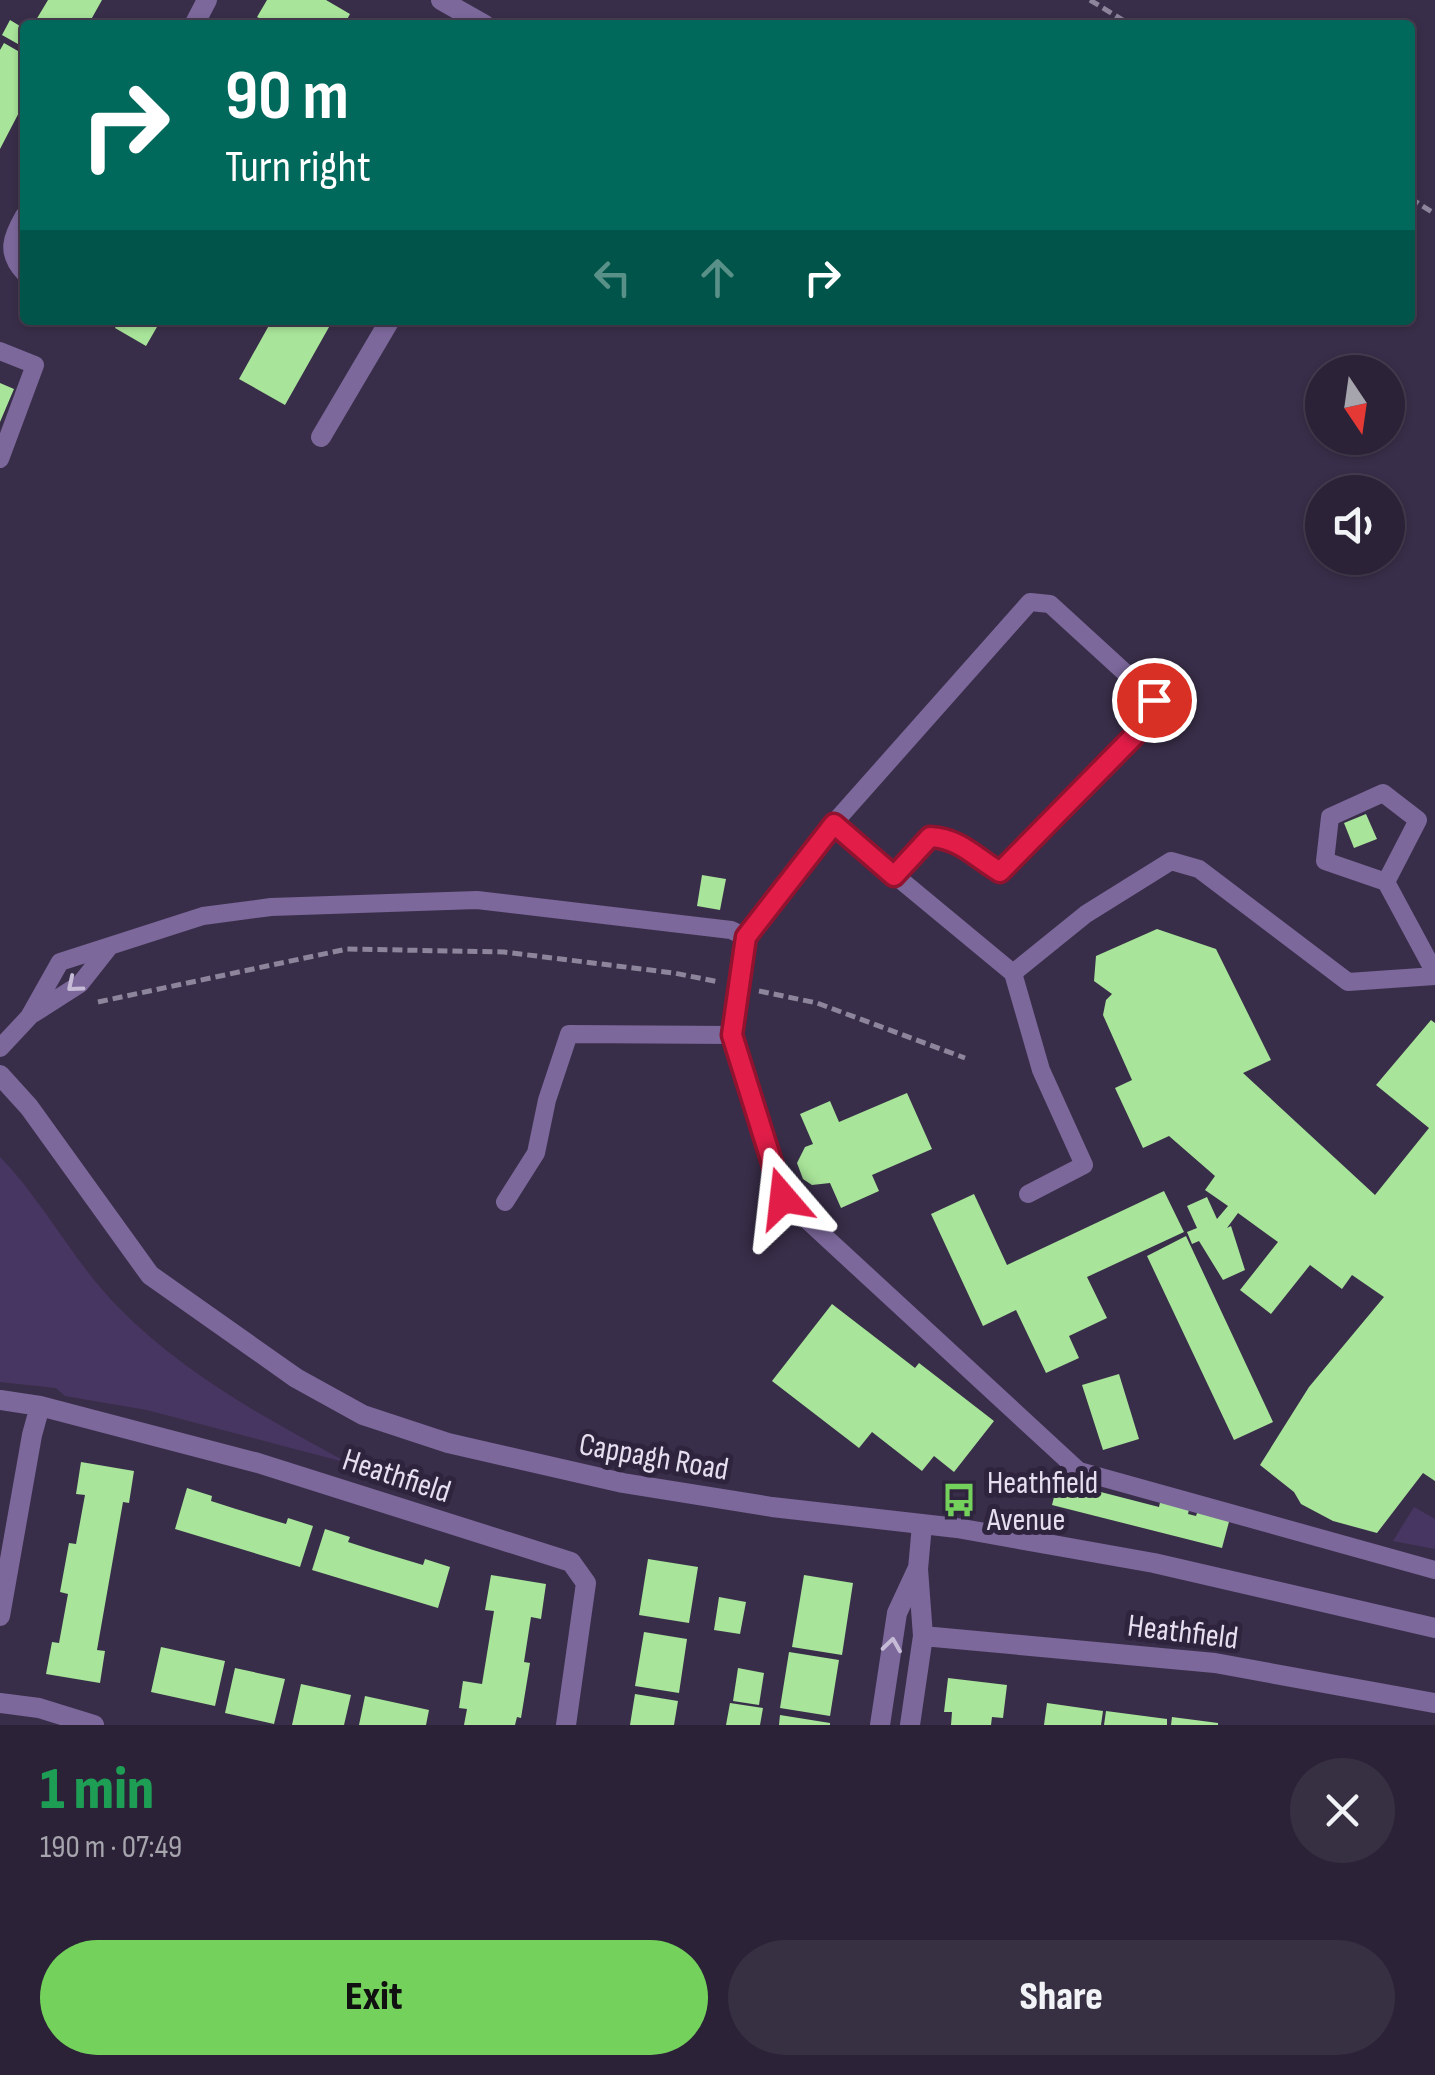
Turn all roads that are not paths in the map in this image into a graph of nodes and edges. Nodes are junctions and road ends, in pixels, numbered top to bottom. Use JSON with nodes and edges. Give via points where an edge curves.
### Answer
{"nodes":[{"id":1,"x":441,"y":0,"type":"edge"},
{"id":2,"x":475,"y":20,"type":"edge"},
{"id":3,"x":20,"y":226,"type":"edge"},
{"id":4,"x":20,"y":264,"type":"edge"},
{"id":5,"x":387,"y":325,"type":"edge"},
{"id":6,"x":0,"y":350,"type":"edge"},
{"id":7,"x":322,"y":438,"type":"dead end"},
{"id":8,"x":0,"y":459,"type":"edge"},
{"id":9,"x":834,"y":824,"type":"junction"},
{"id":10,"x":894,"y":876,"type":"junction"},
{"id":11,"x":1386,"y":882,"type":"junction"},
{"id":12,"x":746,"y":937,"type":"junction"},
{"id":13,"x":111,"y":944,"type":"junction"},
{"id":14,"x":1012,"y":973,"type":"junction"},
{"id":15,"x":1435,"y":974,"type":"edge"},
{"id":16,"x":29,"y":1017,"type":"junction"},
{"id":17,"x":732,"y":1035,"type":"junction"},
{"id":18,"x":0,"y":1048,"type":"edge"},
{"id":19,"x":0,"y":1075,"type":"edge"},
{"id":20,"x":1028,"y":1194,"type":"dead end"},
{"id":21,"x":505,"y":1202,"type":"dead end"},
{"id":22,"x":0,"y":1400,"type":"edge"},
{"id":23,"x":40,"y":1406,"type":"junction"},
{"id":24,"x":922,"y":1525,"type":"junction"},
{"id":25,"x":918,"y":1569,"type":"junction"},
{"id":26,"x":1435,"y":1570,"type":"edge"},
{"id":27,"x":0,"y":1616,"type":"edge"},
{"id":28,"x":1435,"y":1628,"type":"edge"},
{"id":29,"x":923,"y":1636,"type":"junction"},
{"id":30,"x":0,"y":1703,"type":"edge"},
{"id":31,"x":1434,"y":1703,"type":"edge"},
{"id":32,"x":94,"y":1725,"type":"edge"},
{"id":33,"x":566,"y":1725,"type":"edge"},
{"id":34,"x":880,"y":1725,"type":"edge"},
{"id":35,"x":910,"y":1725,"type":"edge"}],
"edges":[{"from":1,"to":2,"type":"street"},
{"from":3,"to":4,"type":"street","via":[[11,243]]},
{"from":5,"to":7,"type":"street"},
{"from":6,"to":8,"type":"lane","via":[[35,365]]},
{"from":9,"to":10,"type":"lane"},
{"from":9,"to":10,"type":"lane","via":[[1030,602],[1050,604],[1154,700],[1136,734],[1000,872],[952,838],[930,837]]},
{"from":9,"to":12,"type":"lane"},
{"from":10,"to":14,"type":"lane"},
{"from":11,"to":11,"type":"lane","via":[[1326,860],[1330,817],[1383,793],[1418,820]]},
{"from":11,"to":15,"type":"lane"},
{"from":12,"to":13,"type":"lane","via":[[477,900],[271,907],[203,916]]},
{"from":12,"to":17,"type":"lane"},
{"from":13,"to":16,"type":"lane","one_way":true,"via":[[80,984]]},
{"from":13,"to":16,"type":"lane","via":[[60,962]]},
{"from":14,"to":15,"type":"lane","via":[[1086,914],[1172,861],[1199,869],[1348,982]]},
{"from":14,"to":20,"type":"lane","via":[[1041,1070],[1084,1165]]},
{"from":16,"to":18,"type":"lane"},
{"from":17,"to":21,"type":"lane","via":[[568,1034],[536,1153]]},
{"from":17,"to":26,"type":"lane","via":[[783,1198],[1079,1471]]},
{"from":19,"to":24,"type":"street","name":"Cappagh Road","via":[[150,1275],[296,1378],[363,1415],[448,1444],[623,1483]]},
{"from":22,"to":23,"type":"street","name":"Heathfield"},
{"from":23,"to":27,"type":"street"},
{"from":23,"to":33,"type":"street","name":"Heathfield","via":[[258,1462],[571,1562],[586,1583]]},
{"from":24,"to":25,"type":"street"},
{"from":24,"to":28,"type":"street","name":"Cappagh Road","via":[[1154,1563]]},
{"from":25,"to":29,"type":"street"},
{"from":34,"to":25,"type":"street","one_way":true,"via":[[897,1613]]},
{"from":29,"to":31,"type":"street","name":"Heathfield","via":[[1215,1663]]},
{"from":29,"to":35,"type":"street"},
{"from":30,"to":32,"type":"street"}]}
